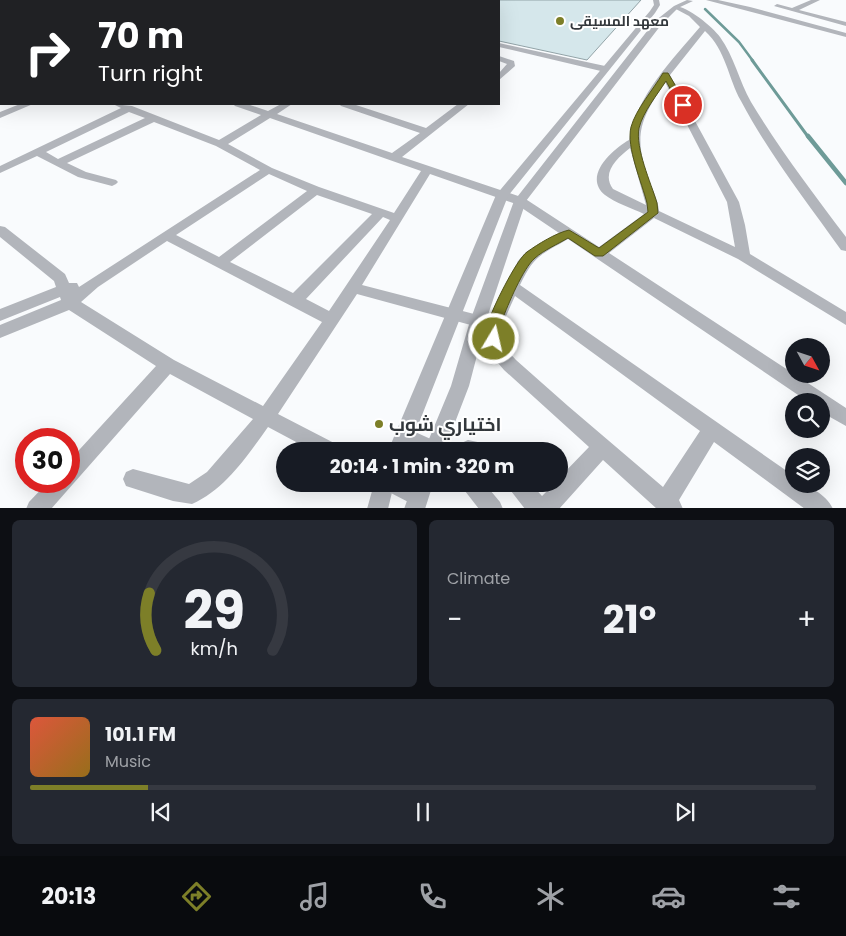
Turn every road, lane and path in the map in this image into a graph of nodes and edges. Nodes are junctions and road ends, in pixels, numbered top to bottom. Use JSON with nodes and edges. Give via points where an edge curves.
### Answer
{"nodes":[{"id":1,"x":656,"y":0,"type":"edge"},
{"id":2,"x":709,"y":0,"type":"edge"},
{"id":3,"x":817,"y":0,"type":"edge"},
{"id":4,"x":694,"y":1,"type":"edge"},
{"id":5,"x":674,"y":4,"type":"edge"},
{"id":6,"x":769,"y":4,"type":"dead end"},
{"id":7,"x":792,"y":10,"type":"junction"},
{"id":8,"x":846,"y":24,"type":"edge"},
{"id":9,"x":705,"y":26,"type":"junction"},
{"id":10,"x":846,"y":35,"type":"edge"},
{"id":11,"x":500,"y":45,"type":"edge"},
{"id":12,"x":500,"y":58,"type":"edge"},
{"id":13,"x":605,"y":69,"type":"junction"},
{"id":14,"x":666,"y":75,"type":"junction"},
{"id":15,"x":500,"y":76,"type":"edge"},
{"id":16,"x":25,"y":105,"type":"edge"},
{"id":17,"x":121,"y":105,"type":"edge"},
{"id":18,"x":241,"y":105,"type":"edge"},
{"id":19,"x":285,"y":105,"type":"edge"},
{"id":20,"x":347,"y":105,"type":"edge"},
{"id":21,"x":463,"y":105,"type":"edge"},
{"id":22,"x":129,"y":108,"type":"junction"},
{"id":23,"x":269,"y":114,"type":"junction"},
{"id":24,"x":0,"y":115,"type":"edge"},
{"id":25,"x":154,"y":118,"type":"junction"},
{"id":26,"x":428,"y":132,"type":"junction"},
{"id":27,"x":634,"y":141,"type":"junction"},
{"id":28,"x":220,"y":144,"type":"junction"},
{"id":29,"x":37,"y":152,"type":"junction"},
{"id":30,"x":393,"y":158,"type":"junction"},
{"id":31,"x":58,"y":163,"type":"junction"},
{"id":32,"x":0,"y":170,"type":"edge"},
{"id":33,"x":268,"y":170,"type":"junction"},
{"id":34,"x":427,"y":170,"type":"junction"},
{"id":35,"x":112,"y":182,"type":"dead end"},
{"id":36,"x":314,"y":190,"type":"junction"},
{"id":37,"x":502,"y":195,"type":"junction"},
{"id":38,"x":520,"y":200,"type":"junction"},
{"id":39,"x":380,"y":212,"type":"junction"},
{"id":40,"x":653,"y":213,"type":"junction"},
{"id":41,"x":397,"y":218,"type":"junction"},
{"id":42,"x":0,"y":230,"type":"edge"},
{"id":43,"x":569,"y":233,"type":"junction"},
{"id":44,"x":167,"y":236,"type":"junction"},
{"id":45,"x":846,"y":247,"type":"edge"},
{"id":46,"x":599,"y":254,"type":"junction"},
{"id":47,"x":743,"y":256,"type":"junction"},
{"id":48,"x":220,"y":263,"type":"junction"},
{"id":49,"x":512,"y":286,"type":"junction"},
{"id":50,"x":353,"y":288,"type":"junction"},
{"id":51,"x":67,"y":296,"type":"junction"},
{"id":52,"x":296,"y":300,"type":"junction"},
{"id":53,"x":453,"y":314,"type":"junction"},
{"id":54,"x":0,"y":315,"type":"edge"},
{"id":55,"x":331,"y":319,"type":"junction"},
{"id":56,"x":846,"y":319,"type":"edge"},
{"id":57,"x":478,"y":322,"type":"junction"},
{"id":58,"x":0,"y":332,"type":"edge"},
{"id":59,"x":168,"y":365,"type":"junction"},
{"id":60,"x":809,"y":393,"type":"edge"},
{"id":61,"x":830,"y":407,"type":"edge"},
{"id":62,"x":266,"y":418,"type":"junction"},
{"id":63,"x":846,"y":418,"type":"edge"},
{"id":64,"x":711,"y":430,"type":"junction"},
{"id":65,"x":313,"y":442,"type":"edge"},
{"id":66,"x":402,"y":442,"type":"edge"},
{"id":67,"x":438,"y":442,"type":"edge"},
{"id":68,"x":602,"y":447,"type":"junction"},
{"id":69,"x":80,"y":463,"type":"edge"},
{"id":70,"x":133,"y":479,"type":"dead end"},
{"id":71,"x":381,"y":492,"type":"edge"},
{"id":72,"x":479,"y":492,"type":"edge"},
{"id":73,"x":525,"y":492,"type":"edge"},
{"id":74,"x":51,"y":493,"type":"edge"},
{"id":75,"x":669,"y":505,"type":"edge"},
{"id":76,"x":36,"y":508,"type":"edge"},
{"id":77,"x":376,"y":508,"type":"edge"},
{"id":78,"x":493,"y":508,"type":"edge"},
{"id":79,"x":538,"y":508,"type":"edge"},
{"id":80,"x":544,"y":508,"type":"edge"},
{"id":81,"x":823,"y":508,"type":"edge"}],
"edges":[{"from":1,"to":13,"type":"street","via":[[653,12]]},
{"from":2,"to":10,"type":"street"},
{"from":3,"to":7,"type":"street"},
{"from":4,"to":5,"type":"street"},
{"from":5,"to":9,"type":"street"},
{"from":5,"to":38,"type":"street"},
{"from":6,"to":7,"type":"street"},
{"from":7,"to":8,"type":"street"},
{"from":9,"to":14,"type":"street"},
{"from":9,"to":45,"type":"street","via":[[722,47],[745,100],[778,153]]},
{"from":11,"to":13,"type":"street"},
{"from":12,"to":15,"type":"street","via":[[511,62],[511,66]]},
{"from":13,"to":37,"type":"street"},
{"from":14,"to":27,"type":"street","via":[[639,118]]},
{"from":14,"to":47,"type":"street","via":[[732,202]]},
{"from":16,"to":24,"type":"street"},
{"from":17,"to":22,"type":"street"},
{"from":18,"to":23,"type":"street"},
{"from":19,"to":23,"type":"street"},
{"from":20,"to":26,"type":"street"},
{"from":21,"to":26,"type":"street"},
{"from":22,"to":25,"type":"street"},
{"from":22,"to":29,"type":"street"},
{"from":23,"to":28,"type":"street"},
{"from":23,"to":30,"type":"street"},
{"from":25,"to":28,"type":"street"},
{"from":25,"to":31,"type":"street"},
{"from":26,"to":30,"type":"street"},
{"from":27,"to":40,"type":"street"},
{"from":27,"to":40,"type":"street","via":[[615,153],[608,163],[603,187]]},
{"from":28,"to":33,"type":"street"},
{"from":29,"to":31,"type":"street"},
{"from":29,"to":32,"type":"street"},
{"from":30,"to":34,"type":"street"},
{"from":31,"to":35,"type":"street","via":[[82,175]]},
{"from":33,"to":36,"type":"street"},
{"from":33,"to":44,"type":"street"},
{"from":34,"to":37,"type":"street"},
{"from":34,"to":41,"type":"street"},
{"from":36,"to":39,"type":"street"},
{"from":36,"to":48,"type":"street"},
{"from":37,"to":38,"type":"street"},
{"from":37,"to":53,"type":"street"},
{"from":38,"to":43,"type":"street"},
{"from":38,"to":57,"type":"street"},
{"from":39,"to":41,"type":"street"},
{"from":39,"to":52,"type":"street"},
{"from":40,"to":46,"type":"street"},
{"from":40,"to":47,"type":"street"},
{"from":41,"to":50,"type":"street"},
{"from":42,"to":51,"type":"street","via":[[54,272]]},
{"from":43,"to":46,"type":"street"},
{"from":43,"to":49,"type":"street","via":[[531,255]]},
{"from":44,"to":48,"type":"street"},
{"from":44,"to":51,"type":"street"},
{"from":46,"to":60,"type":"street"},
{"from":47,"to":56,"type":"street"},
{"from":48,"to":52,"type":"street"},
{"from":49,"to":64,"type":"street"},
{"from":49,"to":68,"type":"street","via":[[494,325],[498,351]]},
{"from":50,"to":53,"type":"street"},
{"from":50,"to":55,"type":"street"},
{"from":51,"to":54,"type":"street"},
{"from":51,"to":58,"type":"street"},
{"from":51,"to":59,"type":"street"},
{"from":52,"to":55,"type":"street"},
{"from":53,"to":57,"type":"street"},
{"from":53,"to":66,"type":"street"},
{"from":55,"to":62,"type":"street"},
{"from":57,"to":67,"type":"street","via":[[460,386]]},
{"from":59,"to":62,"type":"street"},
{"from":59,"to":69,"type":"street"},
{"from":61,"to":63,"type":"street"},
{"from":62,"to":65,"type":"street"},
{"from":62,"to":70,"type":"street","via":[[205,488],[190,494]]},
{"from":64,"to":75,"type":"street"},
{"from":64,"to":81,"type":"street"},
{"from":68,"to":75,"type":"street"},
{"from":68,"to":80,"type":"street"},
{"from":71,"to":77,"type":"street"},
{"from":72,"to":78,"type":"street"},
{"from":73,"to":79,"type":"street"},
{"from":74,"to":76,"type":"street"}]}
